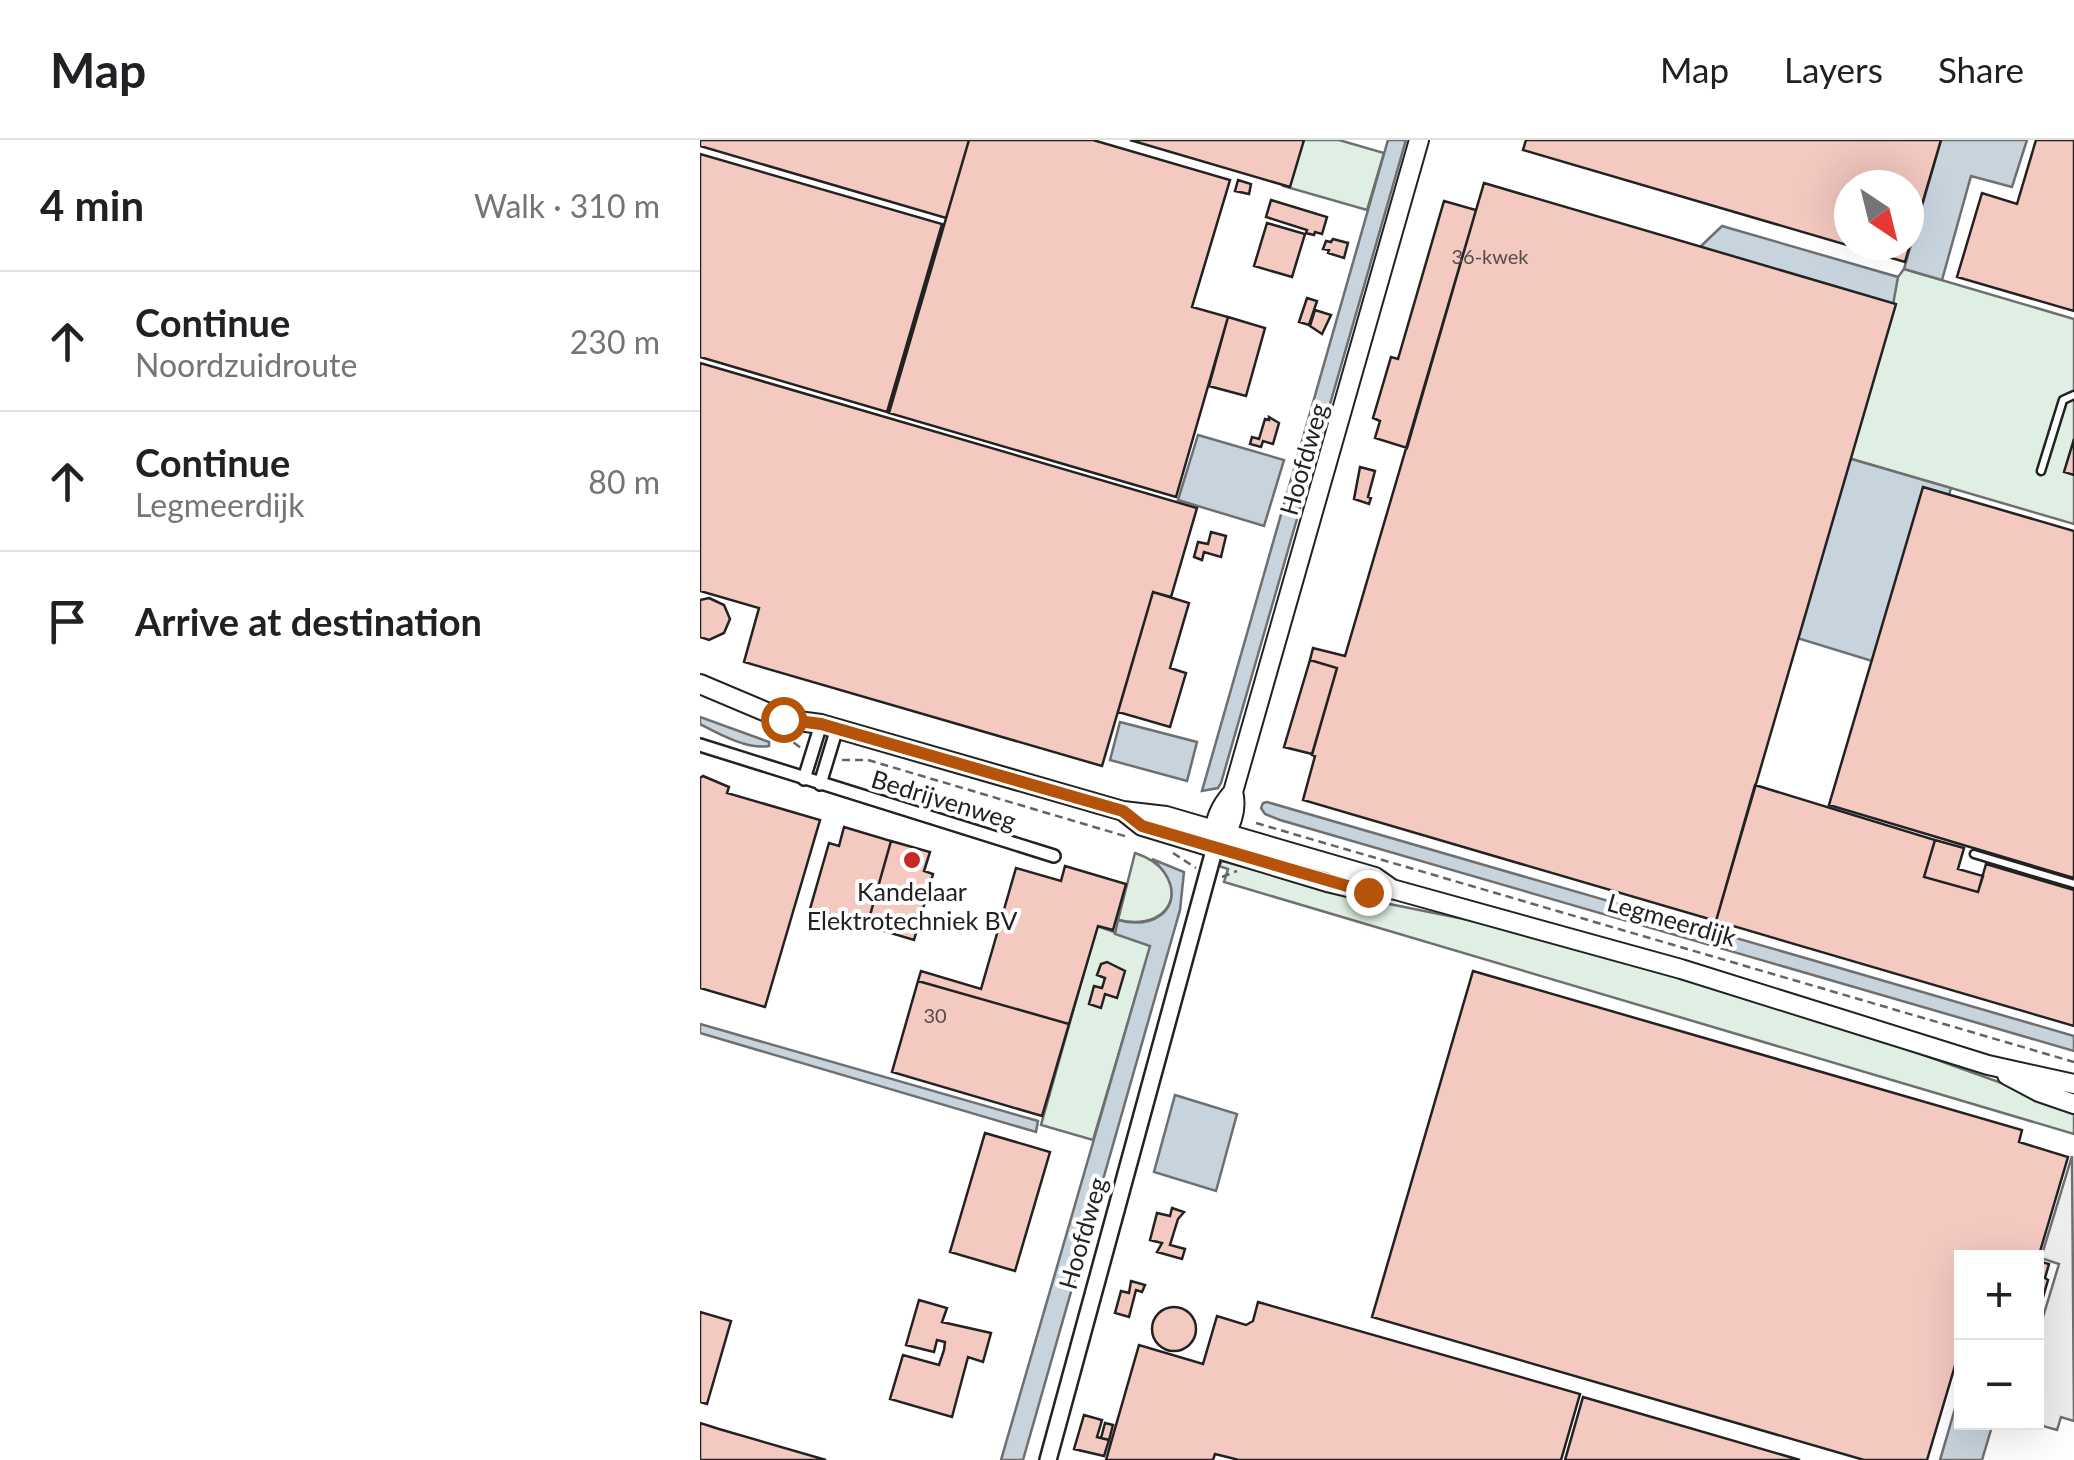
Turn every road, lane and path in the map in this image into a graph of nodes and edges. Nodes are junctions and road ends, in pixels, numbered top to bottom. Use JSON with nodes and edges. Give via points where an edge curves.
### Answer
{"nodes":[{"id":1,"x":1419,"y":140,"type":"edge"},
{"id":2,"x":2074,"y":396,"type":"edge"},
{"id":3,"x":2041,"y":471,"type":"dead end"},
{"id":4,"x":700,"y":671,"type":"edge"},
{"id":5,"x":700,"y":684,"type":"edge"},
{"id":6,"x":829,"y":726,"type":"junction"},
{"id":7,"x":774,"y":729,"type":"dead end"},
{"id":8,"x":700,"y":745,"type":"edge"},
{"id":9,"x":813,"y":753,"type":"junction"},
{"id":10,"x":828,"y":758,"type":"junction"},
{"id":11,"x":804,"y":779,"type":"junction"},
{"id":12,"x":820,"y":784,"type":"junction"},
{"id":13,"x":1256,"y":823,"type":"dead end"},
{"id":14,"x":1219,"y":836,"type":"junction"},
{"id":15,"x":1141,"y":840,"type":"dead end"},
{"id":16,"x":1159,"y":846,"type":"dead end"},
{"id":17,"x":1974,"y":854,"type":"dead end"},
{"id":18,"x":1054,"y":856,"type":"dead end"},
{"id":19,"x":1194,"y":866,"type":"dead end"},
{"id":20,"x":2074,"y":884,"type":"edge"},
{"id":21,"x":2074,"y":1062,"type":"edge"},
{"id":22,"x":1988,"y":1065,"type":"junction"},
{"id":23,"x":2074,"y":1084,"type":"edge"},
{"id":24,"x":2074,"y":1104,"type":"edge"},
{"id":25,"x":1048,"y":1460,"type":"edge"}],
"edges":[{"from":1,"to":14,"type":"main road","name":"Hoofdweg","via":[[1233,792],[1236,803]]},
{"from":2,"to":3,"type":"lane","via":[[2064,400]]},
{"from":4,"to":6,"type":"main road"},
{"from":5,"to":6,"type":"main road","via":[[783,719]]},
{"from":6,"to":9,"type":"street"},
{"from":6,"to":10,"type":"street"},
{"from":6,"to":14,"type":"main road","name":"Legmeerdijk","via":[[1123,811],[1142,826]]},
{"from":7,"to":9,"type":"path"},
{"from":8,"to":11,"type":"street","name":"Bedrijvenweg"},
{"from":9,"to":11,"type":"street"},
{"from":10,"to":12,"type":"street"},
{"from":10,"to":15,"type":"path","via":[[868,760]]},
{"from":11,"to":12,"type":"street","name":"Bedrijvenweg"},
{"from":12,"to":18,"type":"street","name":"Bedrijvenweg"},
{"from":13,"to":21,"type":"path","name":"Legmeerdijk"},
{"from":14,"to":22,"type":"main road","name":"Legmeerdijk","via":[[1340,885],[1392,889],[1663,964]]},
{"from":14,"to":25,"type":"street","name":"Hoofdweg"},
{"from":16,"to":19,"type":"path"},
{"from":17,"to":20,"type":"lane"},
{"from":22,"to":23,"type":"main road","name":"Legmeerdijk"},
{"from":22,"to":24,"type":"main road","name":"Legmeerdijk"}]}
